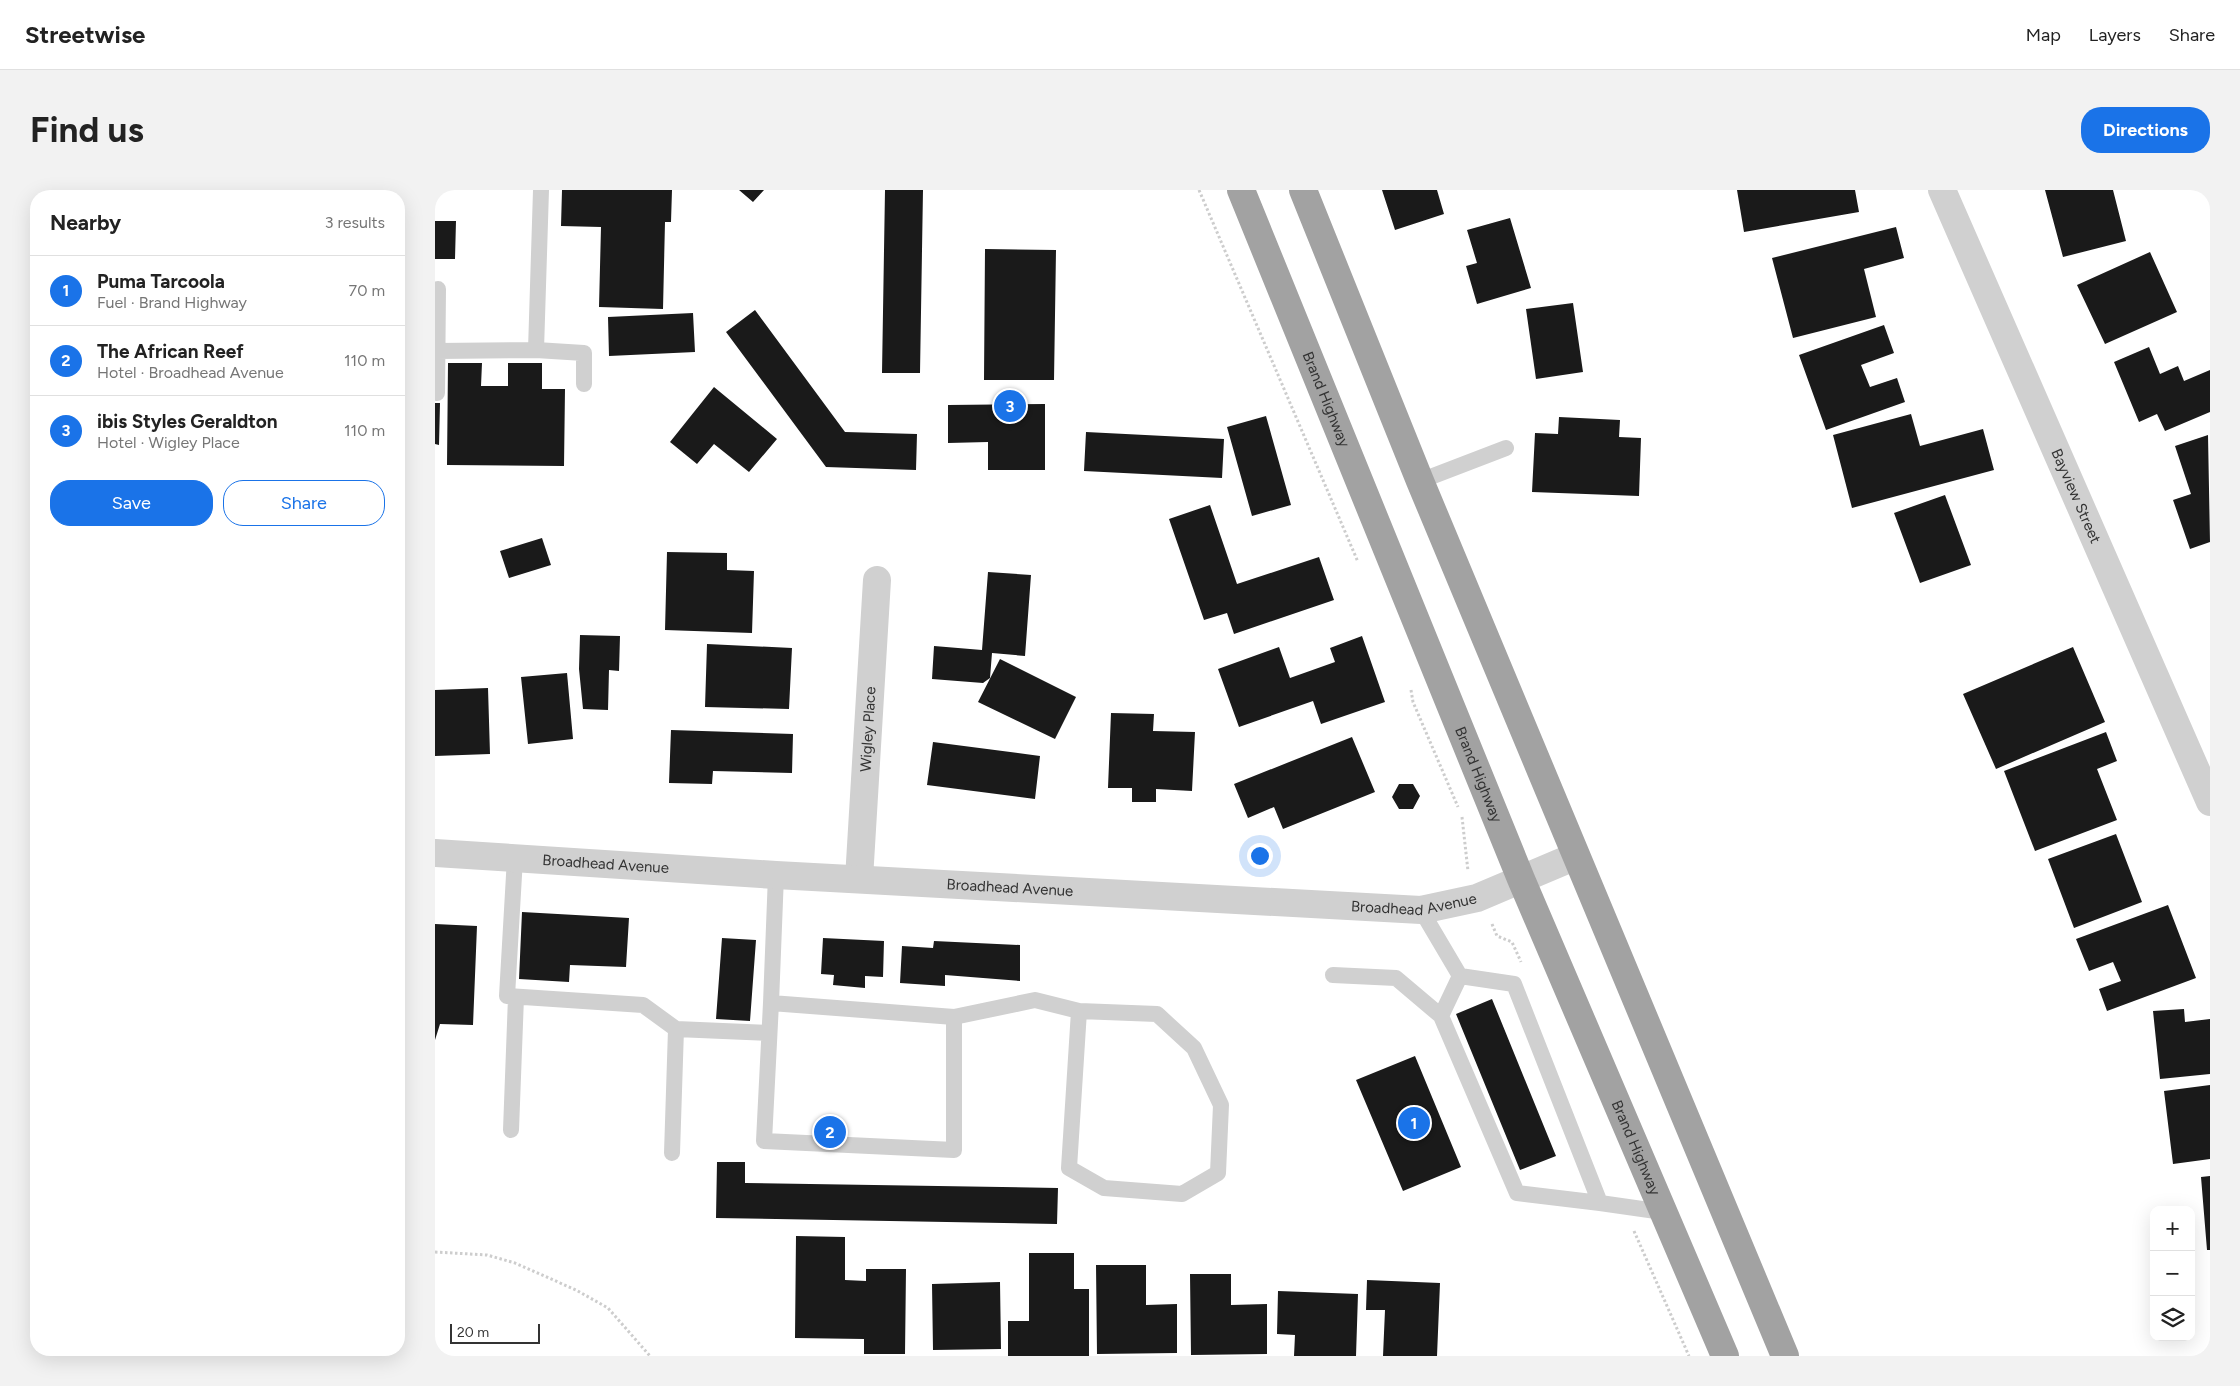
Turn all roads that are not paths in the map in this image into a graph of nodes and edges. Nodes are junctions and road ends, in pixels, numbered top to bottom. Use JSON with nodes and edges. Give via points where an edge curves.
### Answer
{"nodes":[{"id":1,"x":541,"y":190,"type":"edge"},
{"id":2,"x":1241,"y":190,"type":"edge"},
{"id":3,"x":1303,"y":190,"type":"edge"},
{"id":4,"x":1942,"y":190,"type":"edge"},
{"id":5,"x":439,"y":289,"type":"dead end"},
{"id":6,"x":536,"y":350,"type":"junction"},
{"id":7,"x":437,"y":351,"type":"junction"},
{"id":8,"x":583,"y":384,"type":"dead end"},
{"id":9,"x":437,"y":393,"type":"dead end"},
{"id":10,"x":1506,"y":448,"type":"dead end"},
{"id":11,"x":1420,"y":481,"type":"junction"},
{"id":12,"x":877,"y":580,"type":"dead end"},
{"id":13,"x":2210,"y":802,"type":"edge"},
{"id":14,"x":435,"y":853,"type":"edge"},
{"id":15,"x":1576,"y":856,"type":"junction"},
{"id":16,"x":515,"y":858,"type":"junction"},
{"id":17,"x":776,"y":875,"type":"junction"},
{"id":18,"x":859,"y":879,"type":"junction"},
{"id":19,"x":1521,"y":879,"type":"junction"},
{"id":20,"x":1421,"y":910,"type":"junction"},
{"id":21,"x":1333,"y":975,"type":"dead end"},
{"id":22,"x":1460,"y":976,"type":"junction"},
{"id":23,"x":516,"y":997,"type":"junction"},
{"id":24,"x":771,"y":1003,"type":"junction"},
{"id":25,"x":1079,"y":1011,"type":"junction"},
{"id":26,"x":1441,"y":1016,"type":"junction"},
{"id":27,"x":954,"y":1017,"type":"junction"},
{"id":28,"x":676,"y":1029,"type":"junction"},
{"id":29,"x":769,"y":1034,"type":"junction"},
{"id":30,"x":511,"y":1130,"type":"dead end"},
{"id":31,"x":672,"y":1152,"type":"dead end"},
{"id":32,"x":1600,"y":1203,"type":"junction"},
{"id":33,"x":1663,"y":1212,"type":"junction"},
{"id":34,"x":1725,"y":1356,"type":"edge"},
{"id":35,"x":1785,"y":1356,"type":"edge"}],
"edges":[{"from":1,"to":6,"type":"lane"},
{"from":2,"to":19,"type":"highway","name":"Brand Highway"},
{"from":3,"to":11,"type":"highway"},
{"from":4,"to":13,"type":"street","name":"Bayview Street"},
{"from":5,"to":7,"type":"lane"},
{"from":6,"to":7,"type":"lane"},
{"from":6,"to":8,"type":"lane","via":[[583,353]]},
{"from":7,"to":9,"type":"lane"},
{"from":10,"to":11,"type":"lane"},
{"from":11,"to":15,"type":"highway"},
{"from":12,"to":18,"type":"street","name":"Wigley Place"},
{"from":14,"to":16,"type":"street","name":"Broadhead Avenue"},
{"from":15,"to":19,"type":"street","name":"Broadhead Avenue"},
{"from":15,"to":35,"type":"highway"},
{"from":16,"to":17,"type":"street","name":"Broadhead Avenue"},
{"from":16,"to":23,"type":"lane","via":[[507,996]]},
{"from":17,"to":18,"type":"street","name":"Broadhead Avenue"},
{"from":17,"to":24,"type":"lane"},
{"from":18,"to":20,"type":"street","name":"Broadhead Avenue"},
{"from":19,"to":20,"type":"street","name":"Broadhead Avenue","via":[[1477,898]]},
{"from":19,"to":33,"type":"highway","name":"Brand Highway"},
{"from":20,"to":22,"type":"lane"},
{"from":21,"to":26,"type":"lane","via":[[1396,978]]},
{"from":22,"to":26,"type":"lane"},
{"from":22,"to":32,"type":"lane","via":[[1513,984]]},
{"from":23,"to":28,"type":"lane","via":[[643,1005]]},
{"from":23,"to":30,"type":"lane"},
{"from":24,"to":27,"type":"lane"},
{"from":24,"to":29,"type":"lane"},
{"from":25,"to":25,"type":"lane","via":[[1069,1168],[1104,1188],[1182,1194],[1218,1173],[1221,1105],[1194,1048],[1157,1014]]},
{"from":25,"to":27,"type":"lane","via":[[1035,1000]]},
{"from":26,"to":32,"type":"lane","via":[[1517,1193]]},
{"from":27,"to":29,"type":"lane","via":[[954,1150],[765,1141]]},
{"from":28,"to":29,"type":"lane"},
{"from":28,"to":31,"type":"lane"},
{"from":32,"to":33,"type":"lane"},
{"from":33,"to":34,"type":"highway","name":"Brand Highway"}]}
